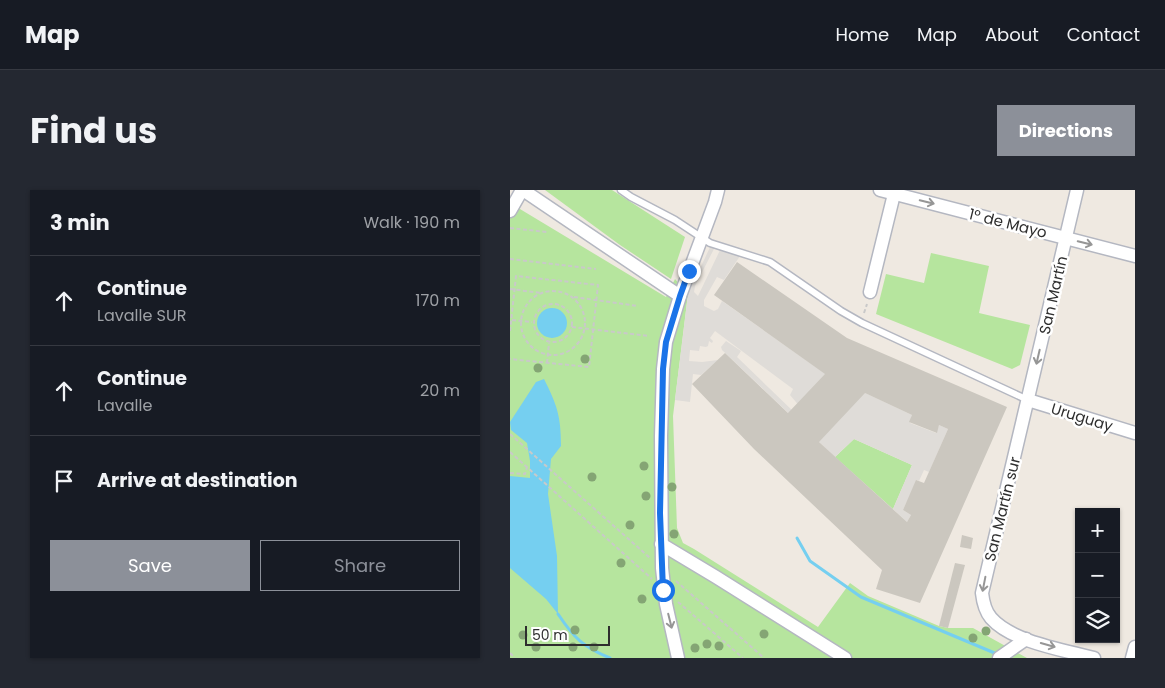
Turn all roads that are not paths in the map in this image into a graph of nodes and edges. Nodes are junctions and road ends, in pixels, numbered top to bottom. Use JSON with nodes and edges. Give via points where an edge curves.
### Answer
{"nodes":[{"id":1,"x":522,"y":190,"type":"edge"},
{"id":2,"x":621,"y":190,"type":"edge"},
{"id":3,"x":718,"y":190,"type":"edge"},
{"id":4,"x":880,"y":190,"type":"edge"},
{"id":5,"x":1078,"y":190,"type":"edge"},
{"id":6,"x":894,"y":192,"type":"edge"},
{"id":7,"x":510,"y":211,"type":"edge"},
{"id":8,"x":701,"y":238,"type":"junction"},
{"id":9,"x":1066,"y":238,"type":"junction"},
{"id":10,"x":1135,"y":256,"type":"edge"},
{"id":11,"x":870,"y":292,"type":"road end"},
{"id":12,"x":680,"y":296,"type":"junction"},
{"id":13,"x":1028,"y":400,"type":"junction"},
{"id":14,"x":1135,"y":433,"type":"edge"},
{"id":15,"x":661,"y":544,"type":"junction"},
{"id":16,"x":1026,"y":639,"type":"junction"},
{"id":17,"x":1135,"y":647,"type":"edge"},
{"id":18,"x":1004,"y":655,"type":"edge"},
{"id":19,"x":678,"y":658,"type":"edge"},
{"id":20,"x":846,"y":658,"type":"edge"},
{"id":21,"x":1094,"y":658,"type":"edge"},
{"id":22,"x":1132,"y":658,"type":"edge"}],
"edges":[{"from":1,"to":7,"type":"street"},
{"from":1,"to":12,"type":"street"},
{"from":2,"to":8,"type":"lane"},
{"from":3,"to":8,"type":"street"},
{"from":4,"to":6,"type":"street","name":"1º de Mayo"},
{"from":5,"to":9,"type":"street","name":"San Martín"},
{"from":6,"to":9,"type":"street","name":"1º de Mayo","one_way":true},
{"from":6,"to":11,"type":"street"},
{"from":8,"to":12,"type":"street"},
{"from":8,"to":13,"type":"lane","via":[[770,262],[862,323]]},
{"from":9,"to":10,"type":"street","name":"1º de Mayo","one_way":true},
{"from":9,"to":13,"type":"street","name":"San Martín","one_way":true},
{"from":12,"to":15,"type":"street","via":[[666,342],[663,369]]},
{"from":13,"to":14,"type":"street","name":"Uruguay"},
{"from":13,"to":16,"type":"street","name":"San Martín sur","one_way":true,"via":[[982,593],[990,617],[1001,627]]},
{"from":15,"to":19,"type":"street","one_way":true,"via":[[663,590]]},
{"from":15,"to":20,"type":"street"},
{"from":16,"to":18,"type":"street"},
{"from":16,"to":21,"type":"street","one_way":true},
{"from":17,"to":22,"type":"street"}]}
